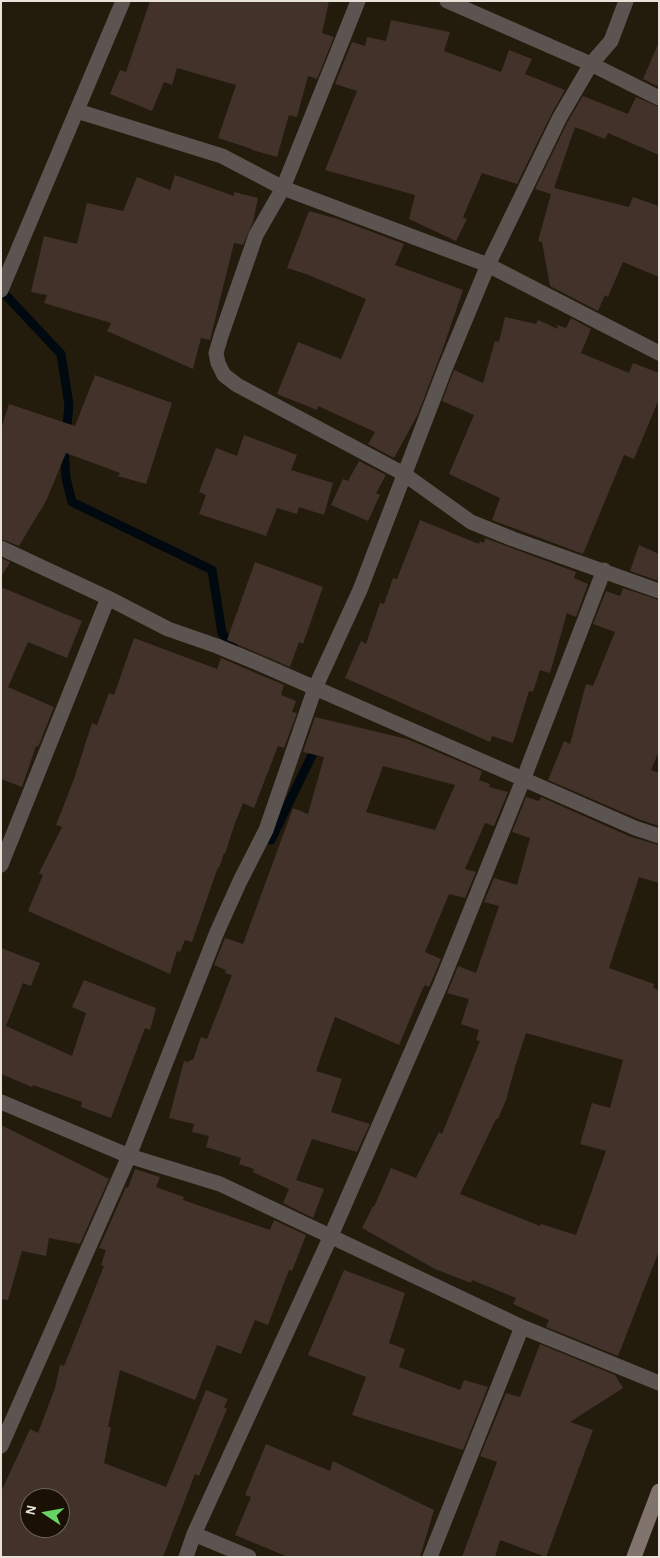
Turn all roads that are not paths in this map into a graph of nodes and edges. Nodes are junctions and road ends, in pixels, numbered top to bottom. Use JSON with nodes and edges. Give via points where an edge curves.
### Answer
{"nodes":[{"id":1,"x":123,"y":1,"type":"edge"},
{"id":2,"x":358,"y":1,"type":"edge"},
{"id":3,"x":447,"y":1,"type":"edge"},
{"id":4,"x":626,"y":1,"type":"edge"},
{"id":5,"x":591,"y":64,"type":"junction"},
{"id":6,"x":659,"y":98,"type":"edge"},
{"id":7,"x":77,"y":111,"type":"junction"},
{"id":8,"x":283,"y":188,"type":"junction"},
{"id":9,"x":488,"y":265,"type":"junction"},
{"id":10,"x":1,"y":290,"type":"edge"},
{"id":11,"x":659,"y":353,"type":"edge"},
{"id":12,"x":404,"y":474,"type":"junction"},
{"id":13,"x":1,"y":548,"type":"edge"},
{"id":14,"x":604,"y":570,"type":"junction"},
{"id":15,"x":659,"y":591,"type":"edge"},
{"id":16,"x":108,"y":598,"type":"junction"},
{"id":17,"x":315,"y":688,"type":"junction"},
{"id":18,"x":523,"y":780,"type":"junction"},
{"id":19,"x":659,"y":836,"type":"edge"},
{"id":20,"x":1,"y":865,"type":"edge"},
{"id":21,"x":1,"y":1102,"type":"edge"},
{"id":22,"x":129,"y":1156,"type":"junction"},
{"id":23,"x":330,"y":1238,"type":"junction"},
{"id":24,"x":522,"y":1327,"type":"junction"},
{"id":25,"x":659,"y":1383,"type":"edge"},
{"id":26,"x":1,"y":1446,"type":"edge"},
{"id":27,"x":659,"y":1491,"type":"edge"},
{"id":28,"x":194,"y":1534,"type":"junction"},
{"id":29,"x":186,"y":1557,"type":"edge"},
{"id":30,"x":249,"y":1557,"type":"edge"},
{"id":31,"x":430,"y":1557,"type":"edge"},
{"id":32,"x":634,"y":1557,"type":"edge"}],
"edges":[{"from":1,"to":7,"type":"street"},
{"from":2,"to":8,"type":"street"},
{"from":3,"to":5,"type":"street"},
{"from":4,"to":5,"type":"street","via":[[610,41]]},
{"from":5,"to":6,"type":"street"},
{"from":5,"to":9,"type":"street","via":[[560,117]]},
{"from":7,"to":8,"type":"street","via":[[222,156]]},
{"from":7,"to":10,"type":"street"},
{"from":8,"to":9,"type":"street"},
{"from":8,"to":12,"type":"street","via":[[256,235],[221,336],[216,353],[218,363],[224,375],[237,384]]},
{"from":9,"to":11,"type":"street"},
{"from":9,"to":12,"type":"street"},
{"from":12,"to":14,"type":"street","via":[[471,522]]},
{"from":12,"to":17,"type":"street","via":[[360,590]]},
{"from":13,"to":16,"type":"street"},
{"from":14,"to":15,"type":"street"},
{"from":14,"to":18,"type":"street"},
{"from":16,"to":17,"type":"street","via":[[168,629],[218,646]]},
{"from":16,"to":20,"type":"street"},
{"from":17,"to":18,"type":"street"},
{"from":17,"to":22,"type":"street","via":[[266,830],[217,932]]},
{"from":18,"to":19,"type":"street"},
{"from":18,"to":23,"type":"street","via":[[440,986]]},
{"from":21,"to":22,"type":"street"},
{"from":22,"to":23,"type":"street","via":[[220,1184]]},
{"from":22,"to":26,"type":"street"},
{"from":23,"to":24,"type":"street"},
{"from":23,"to":28,"type":"street"},
{"from":24,"to":25,"type":"street"},
{"from":24,"to":31,"type":"street"},
{"from":27,"to":32,"type":"main road"},
{"from":28,"to":29,"type":"street"},
{"from":28,"to":30,"type":"street"}]}
